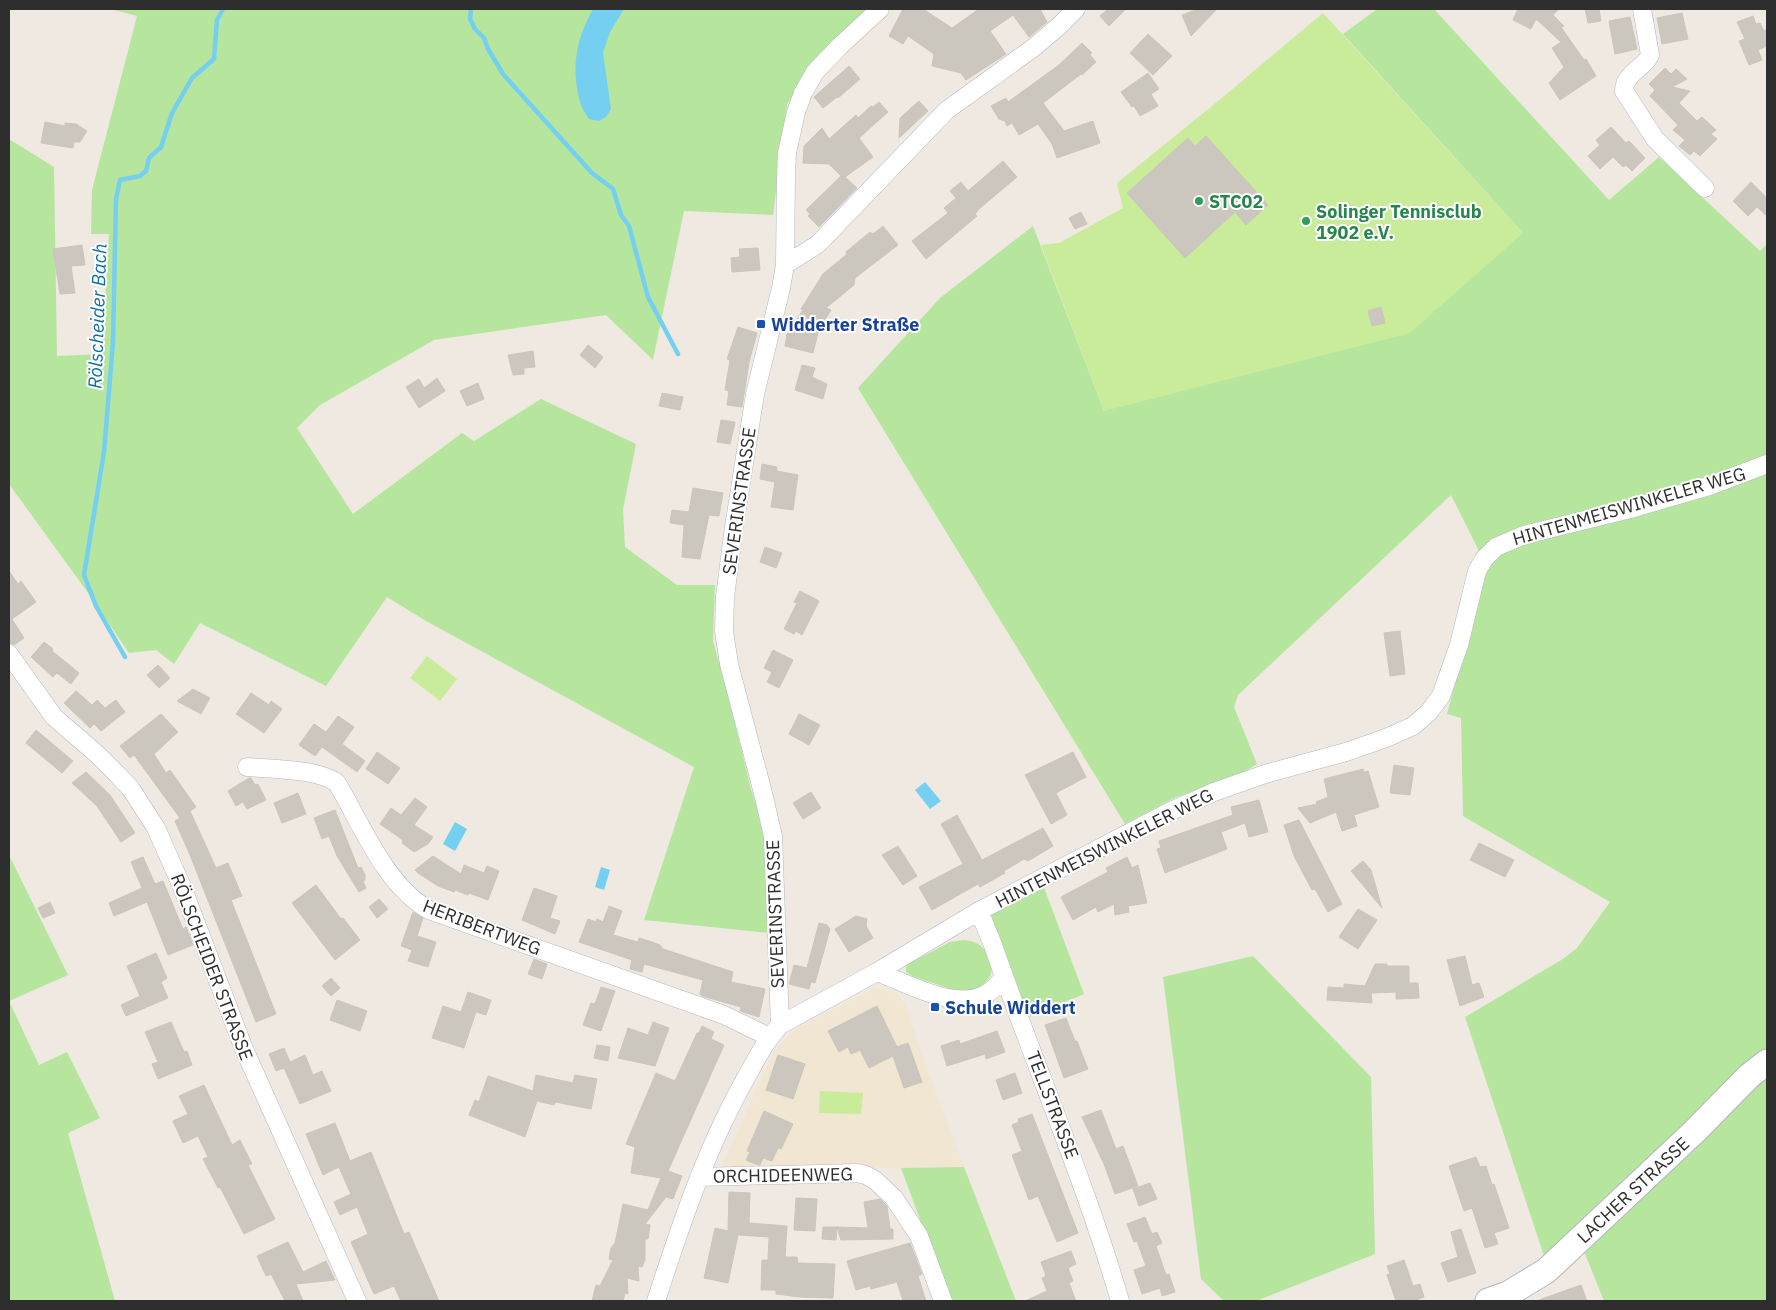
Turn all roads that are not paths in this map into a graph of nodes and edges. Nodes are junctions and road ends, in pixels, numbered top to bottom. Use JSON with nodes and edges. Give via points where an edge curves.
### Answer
{"nodes":[{"id":1,"x":880,"y":9,"type":"edge"},
{"id":2,"x":1076,"y":9,"type":"edge"},
{"id":3,"x":1642,"y":9,"type":"edge"},
{"id":4,"x":1704,"y":188,"type":"dead end"},
{"id":5,"x":785,"y":265,"type":"junction"},
{"id":6,"x":1767,"y":464,"type":"edge"},
{"id":7,"x":11,"y":664,"type":"edge"},
{"id":8,"x":247,"y":767,"type":"dead end"},
{"id":9,"x":979,"y":911,"type":"junction"},
{"id":10,"x":877,"y":972,"type":"junction"},
{"id":11,"x":1004,"y":977,"type":"junction"},
{"id":12,"x":774,"y":1031,"type":"junction"},
{"id":13,"x":1767,"y":1062,"type":"edge"},
{"id":14,"x":699,"y":1176,"type":"junction"},
{"id":15,"x":357,"y":1301,"type":"edge"},
{"id":16,"x":656,"y":1301,"type":"edge"},
{"id":17,"x":943,"y":1301,"type":"edge"},
{"id":18,"x":1120,"y":1301,"type":"edge"},
{"id":19,"x":1488,"y":1301,"type":"edge"}],
"edges":[{"from":1,"to":5,"type":"street","name":"SEVERINSTRASSE","via":[[815,72],[803,92],[788,153]]},
{"from":2,"to":5,"type":"street","via":[[1033,48],[947,110],[818,244]]},
{"from":3,"to":4,"type":"street","via":[[1650,55],[1627,79],[1624,91],[1655,139]]},
{"from":5,"to":12,"type":"street","name":"SEVERINSTRASSE","via":[[746,444],[724,620],[729,664],[773,836]]},
{"from":6,"to":9,"type":"street","name":"HINTENMEISWINKELER WEG","via":[[1692,492],[1524,535],[1496,547],[1477,571],[1459,645],[1441,696],[1414,726],[1346,752],[1265,774],[1192,801]]},
{"from":7,"to":15,"type":"street","name":"RÖLSCHEIDER STRASSE","via":[[54,717],[131,789],[156,828],[244,1049]]},
{"from":8,"to":12,"type":"street","name":"HERIBERTWEG","via":[[317,774],[338,783],[399,887],[428,910]]},
{"from":9,"to":10,"type":"street","name":"HINTENMEISWINKELER WEG"},
{"from":9,"to":11,"type":"street","name":"TELLSTRASSE"},
{"from":10,"to":11,"type":"street","via":[[934,994],[960,1000],[985,995]]},
{"from":10,"to":12,"type":"street","name":"HINTENMEISWINKELER WEG"},
{"from":11,"to":18,"type":"street","name":"TELLSTRASSE","via":[[1079,1174]]},
{"from":12,"to":14,"type":"street","via":[[732,1103]]},
{"from":13,"to":19,"type":"street","name":"LACHER STRASSE","via":[[1559,1260],[1508,1294]]},
{"from":14,"to":16,"type":"street"},
{"from":14,"to":17,"type":"street","name":"ORCHIDEENWEG","via":[[866,1175],[891,1194],[919,1236]]}]}
